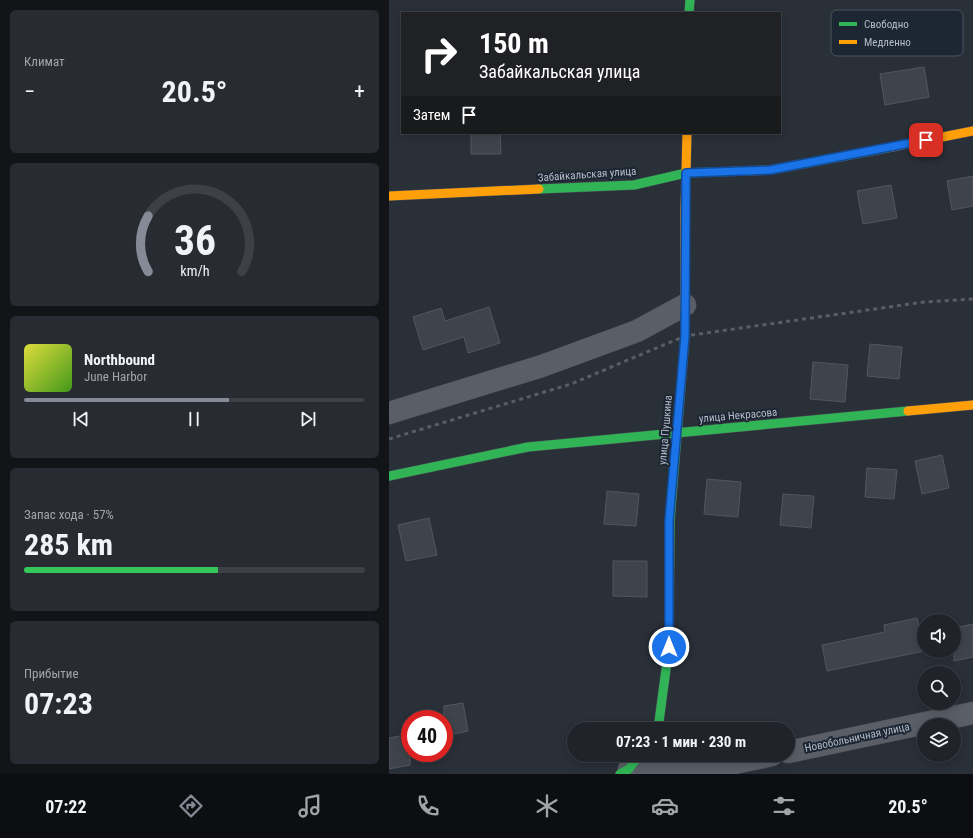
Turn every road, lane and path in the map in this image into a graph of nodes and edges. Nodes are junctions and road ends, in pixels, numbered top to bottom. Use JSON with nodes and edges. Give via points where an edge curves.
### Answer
{"nodes":[{"id":1,"x":690,"y":0,"type":"edge"},
{"id":2,"x":689,"y":12,"type":"edge"},
{"id":3,"x":973,"y":131,"type":"edge"},
{"id":4,"x":687,"y":134,"type":"edge"},
{"id":5,"x":686,"y":173,"type":"junction"},
{"id":6,"x":389,"y":196,"type":"edge"},
{"id":7,"x":685,"y":305,"type":"junction"},
{"id":8,"x":973,"y":405,"type":"edge"},
{"id":9,"x":389,"y":413,"type":"edge"},
{"id":10,"x":677,"y":433,"type":"junction"},
{"id":11,"x":389,"y":476,"type":"edge"},
{"id":12,"x":973,"y":713,"type":"edge"},
{"id":13,"x":659,"y":722,"type":"edge"},
{"id":14,"x":795,"y":751,"type":"edge"},
{"id":15,"x":738,"y":762,"type":"edge"},
{"id":16,"x":629,"y":766,"type":"edge"}],
"edges":[{"from":1,"to":2,"type":"street"},
{"from":3,"to":5,"type":"street","name":"Забайкальская улица","via":[[770,170]]},
{"from":4,"to":5,"type":"street","name":"улица Пушкина"},
{"from":5,"to":6,"type":"street","name":"Забайкальская улица","via":[[634,185]]},
{"from":5,"to":7,"type":"street","name":"улица Пушкина"},
{"from":7,"to":9,"type":"street","via":[[637,331],[542,366]]},
{"from":7,"to":10,"type":"street","name":"улица Пушкина"},
{"from":8,"to":10,"type":"street","name":"улица Некрасова"},
{"from":10,"to":11,"type":"street","name":"улица Некрасова","via":[[527,447]]},
{"from":10,"to":13,"type":"street","name":"улица Пушкина","via":[[669,521],[669,647]]},
{"from":12,"to":14,"type":"street","name":"Новобольничная улица"},
{"from":15,"to":16,"type":"street","via":[[692,772]]}]}
